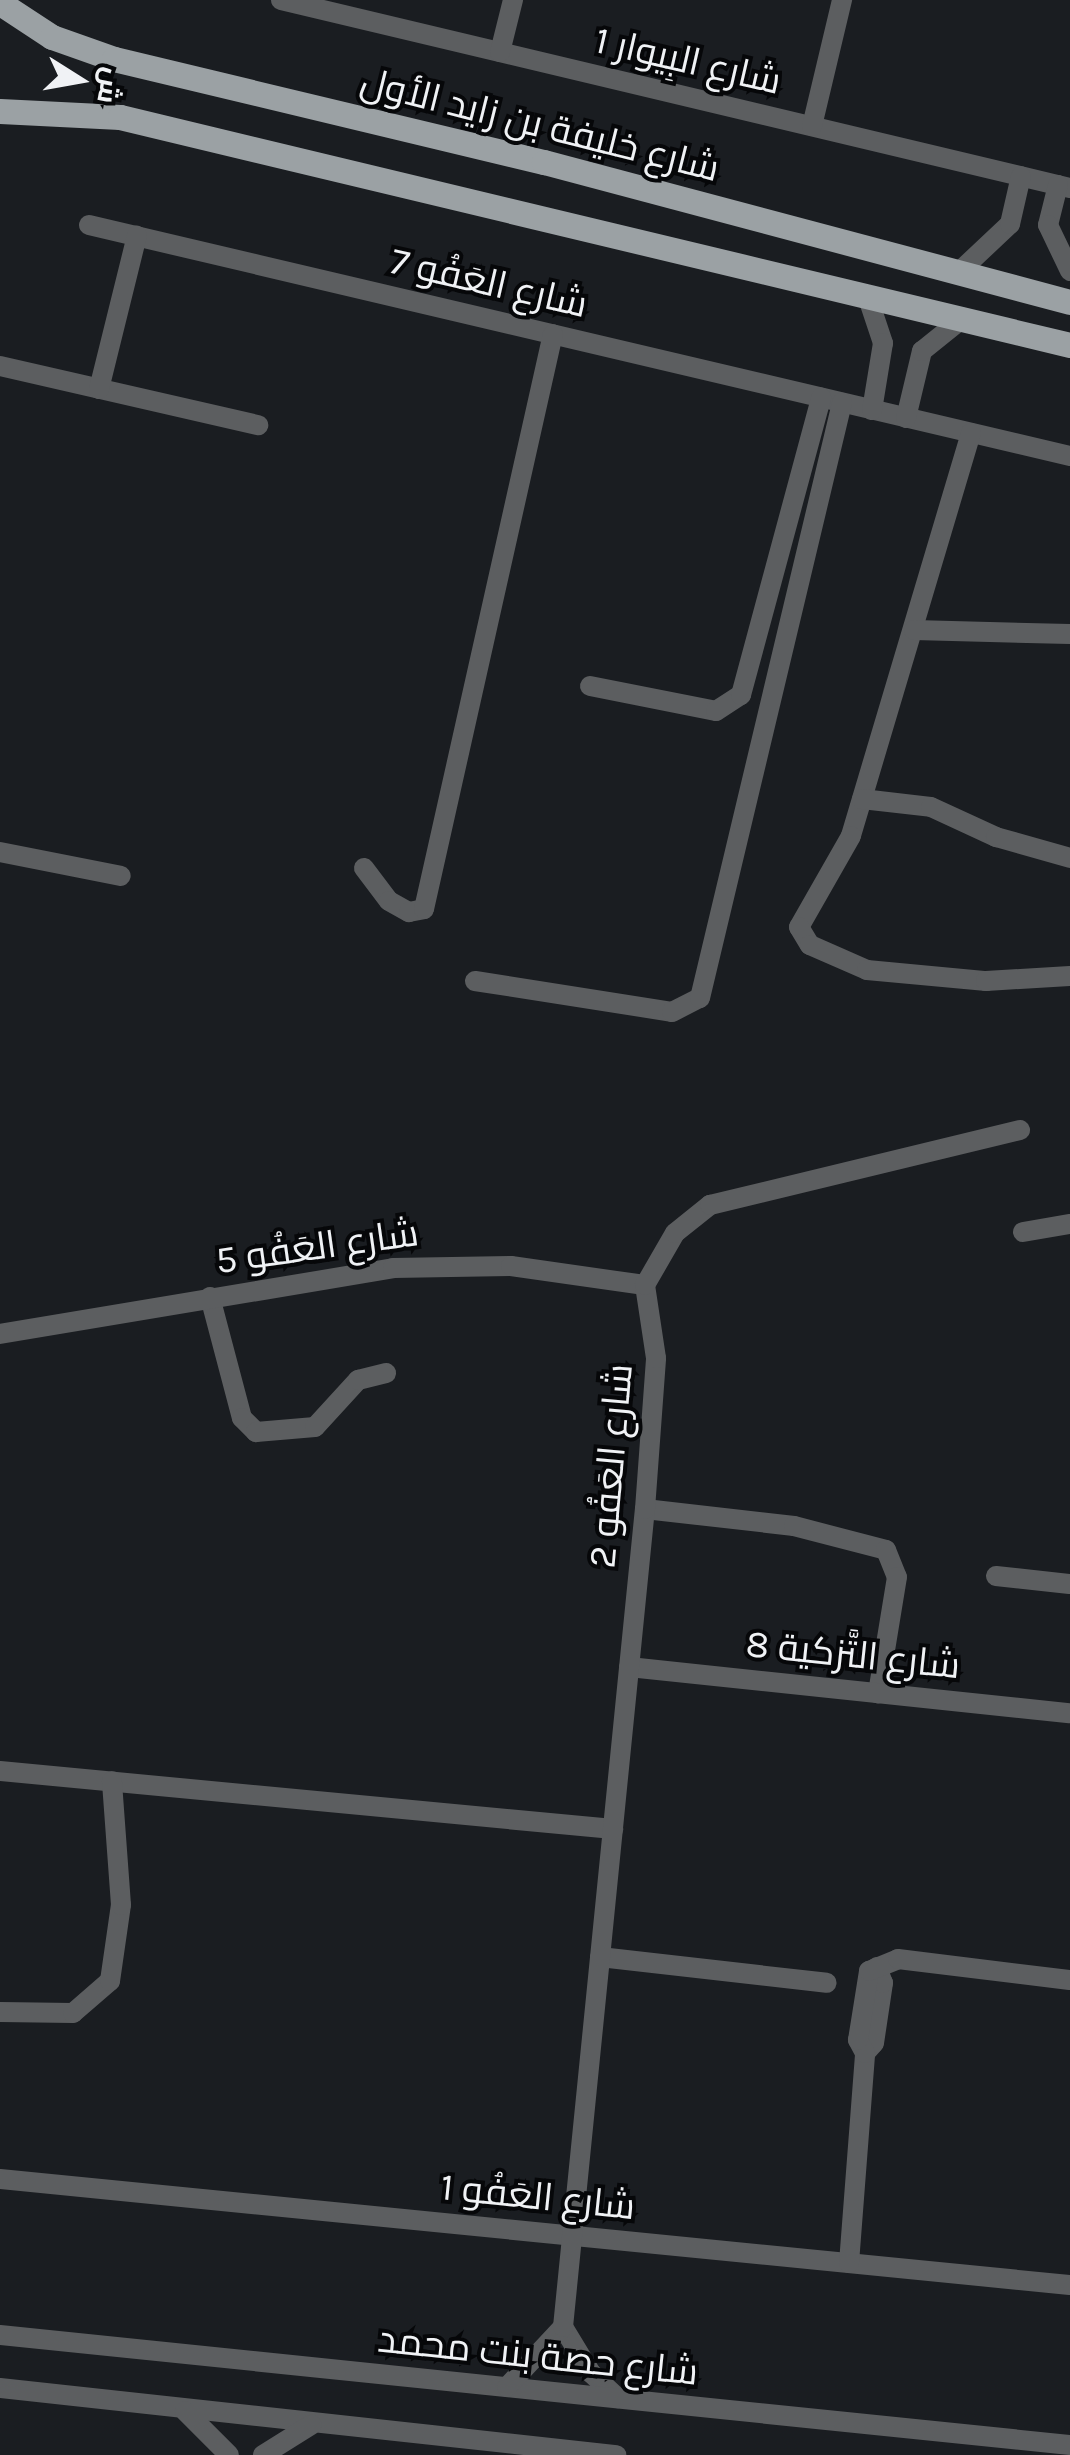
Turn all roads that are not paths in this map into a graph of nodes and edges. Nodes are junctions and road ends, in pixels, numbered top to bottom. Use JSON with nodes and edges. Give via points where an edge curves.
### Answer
{"nodes":[{"id":1,"x":281,"y":0,"type":"edge"},
{"id":2,"x":513,"y":0,"type":"edge"},
{"id":3,"x":842,"y":0,"type":"edge"},
{"id":4,"x":0,"y":3,"type":"edge"},
{"id":5,"x":500,"y":52,"type":"junction"},
{"id":6,"x":0,"y":111,"type":"edge"},
{"id":7,"x":812,"y":126,"type":"junction"},
{"id":8,"x":1021,"y":176,"type":"junction"},
{"id":9,"x":1064,"y":186,"type":"edge"},
{"id":10,"x":89,"y":225,"type":"dead end"},
{"id":11,"x":138,"y":236,"type":"junction"},
{"id":12,"x":1070,"y":271,"type":"edge"},
{"id":13,"x":959,"y":272,"type":"junction"},
{"id":14,"x":867,"y":295,"type":"junction"},
{"id":15,"x":1070,"y":302,"type":"edge"},
{"id":16,"x":962,"y":318,"type":"junction"},
{"id":17,"x":552,"y":334,"type":"junction"},
{"id":18,"x":1070,"y":345,"type":"edge"},
{"id":19,"x":0,"y":366,"type":"edge"},
{"id":20,"x":100,"y":389,"type":"junction"},
{"id":21,"x":821,"y":398,"type":"junction"},
{"id":22,"x":842,"y":403,"type":"junction"},
{"id":23,"x":872,"y":410,"type":"junction"},
{"id":24,"x":906,"y":418,"type":"junction"},
{"id":25,"x":258,"y":426,"type":"dead end"},
{"id":26,"x":971,"y":433,"type":"junction"},
{"id":27,"x":1070,"y":456,"type":"edge"},
{"id":28,"x":914,"y":630,"type":"junction"},
{"id":29,"x":1070,"y":634,"type":"edge"},
{"id":30,"x":590,"y":686,"type":"dead end"},
{"id":31,"x":862,"y":799,"type":"junction"},
{"id":32,"x":0,"y":852,"type":"edge"},
{"id":33,"x":1070,"y":858,"type":"edge"},
{"id":34,"x":364,"y":868,"type":"dead end"},
{"id":35,"x":122,"y":876,"type":"dead end"},
{"id":36,"x":1070,"y":976,"type":"edge"},
{"id":37,"x":474,"y":981,"type":"dead end"},
{"id":38,"x":1020,"y":1130,"type":"dead end"},
{"id":39,"x":1070,"y":1224,"type":"edge"},
{"id":40,"x":1023,"y":1232,"type":"dead end"},
{"id":41,"x":645,"y":1285,"type":"junction"},
{"id":42,"x":210,"y":1296,"type":"junction"},
{"id":43,"x":0,"y":1334,"type":"edge"},
{"id":44,"x":386,"y":1374,"type":"dead end"},
{"id":45,"x":645,"y":1508,"type":"junction"},
{"id":46,"x":996,"y":1576,"type":"dead end"},
{"id":47,"x":1070,"y":1584,"type":"edge"},
{"id":48,"x":629,"y":1667,"type":"junction"},
{"id":49,"x":878,"y":1693,"type":"junction"},
{"id":50,"x":1070,"y":1713,"type":"edge"},
{"id":51,"x":0,"y":1771,"type":"edge"},
{"id":52,"x":112,"y":1782,"type":"junction"},
{"id":53,"x":613,"y":1829,"type":"junction"},
{"id":54,"x":600,"y":1956,"type":"junction"},
{"id":55,"x":1070,"y":1980,"type":"edge"},
{"id":56,"x":827,"y":1983,"type":"dead end"},
{"id":57,"x":0,"y":2012,"type":"edge"},
{"id":58,"x":0,"y":2179,"type":"edge"},
{"id":59,"x":572,"y":2235,"type":"junction"},
{"id":60,"x":849,"y":2263,"type":"junction"},
{"id":61,"x":1070,"y":2285,"type":"edge"},
{"id":62,"x":563,"y":2326,"type":"junction"},
{"id":63,"x":0,"y":2335,"type":"edge"},
{"id":64,"x":506,"y":2387,"type":"junction"},
{"id":65,"x":0,"y":2388,"type":"edge"},
{"id":66,"x":618,"y":2398,"type":"junction"},
{"id":67,"x":183,"y":2410,"type":"junction"},
{"id":68,"x":311,"y":2424,"type":"junction"},
{"id":69,"x":1070,"y":2446,"type":"edge"},
{"id":70,"x":229,"y":2455,"type":"edge"},
{"id":71,"x":263,"y":2455,"type":"edge"},
{"id":72,"x":616,"y":2455,"type":"edge"}],
"edges":[{"from":1,"to":5,"type":"street","name":"شارع البِيوار 1"},
{"from":2,"to":5,"type":"street"},
{"from":3,"to":7,"type":"street"},
{"from":4,"to":13,"type":"main road","name":"شارع خليفة بن زايد الأول","via":[[52,38],[114,59],[544,162]]},
{"from":5,"to":7,"type":"street","name":"شارع البِيوار 1"},
{"from":6,"to":14,"type":"main road","via":[[120,117]]},
{"from":7,"to":8,"type":"street","name":"شارع البِيوار 1"},
{"from":8,"to":9,"type":"street","name":"شارع البِيوار 1"},
{"from":8,"to":13,"type":"street","via":[[1010,224]]},
{"from":9,"to":12,"type":"street","name":"شارع البِيوار 1","via":[[1048,225]]},
{"from":10,"to":11,"type":"street","name":"شارع العَفُو 7"},
{"from":11,"to":17,"type":"street","name":"شارع العَفُو 7"},
{"from":11,"to":20,"type":"street"},
{"from":13,"to":15,"type":"main road","name":"شارع خليفة بن زايد الأول"},
{"from":14,"to":16,"type":"main road"},
{"from":14,"to":23,"type":"street","via":[[883,343]]},
{"from":16,"to":18,"type":"main road"},
{"from":16,"to":24,"type":"street","via":[[922,351]]},
{"from":17,"to":21,"type":"street","name":"شارع العَفُو 7"},
{"from":17,"to":34,"type":"street","via":[[424,909],[409,912],[389,901]]},
{"from":19,"to":20,"type":"street"},
{"from":20,"to":25,"type":"street"},
{"from":21,"to":22,"type":"street","name":"شارع العَفُو 7"},
{"from":21,"to":30,"type":"street","via":[[740,695],[724,709],[706,711]]},
{"from":22,"to":23,"type":"street","name":"شارع العَفُو 7"},
{"from":22,"to":37,"type":"street","via":[[700,998],[672,1012]]},
{"from":23,"to":24,"type":"street","name":"شارع العَفُو 7"},
{"from":24,"to":26,"type":"street","name":"شارع العَفُو 7"},
{"from":26,"to":27,"type":"street","name":"شارع العَفُو 7"},
{"from":26,"to":28,"type":"street"},
{"from":28,"to":29,"type":"street"},
{"from":28,"to":31,"type":"street"},
{"from":31,"to":33,"type":"street","via":[[930,807],[996,837]]},
{"from":31,"to":36,"type":"street","via":[[842,858],[802,914],[805,940],[867,970],[906,976]]},
{"from":32,"to":35,"type":"street"},
{"from":38,"to":41,"type":"street","via":[[710,1206],[675,1232]]},
{"from":39,"to":40,"type":"street"},
{"from":41,"to":42,"type":"street","name":"شارع العَفُو 5","via":[[511,1266],[429,1266]]},
{"from":41,"to":45,"type":"street","name":"شارع العَفُو 2","via":[[656,1358]]},
{"from":42,"to":43,"type":"street","name":"شارع العَفُو 5"},
{"from":42,"to":44,"type":"street","via":[[242,1418],[256,1432],[315,1428],[358,1380]]},
{"from":45,"to":48,"type":"street","name":"شارع العَفُو 2"},
{"from":45,"to":49,"type":"street","via":[[794,1526],[886,1550],[897,1577]]},
{"from":46,"to":47,"type":"street"},
{"from":48,"to":49,"type":"street","name":"شارع التَّزكية 8"},
{"from":48,"to":53,"type":"street","name":"شارع العَفُو 2"},
{"from":49,"to":50,"type":"street","name":"شارع التَّزكية 8"},
{"from":51,"to":52,"type":"street"},
{"from":52,"to":53,"type":"street"},
{"from":52,"to":57,"type":"street","via":[[121,1905],[110,1981],[73,2013]]},
{"from":53,"to":54,"type":"street","name":"شارع العَفُو 2"},
{"from":54,"to":56,"type":"street"},
{"from":54,"to":59,"type":"street","name":"شارع العَفُو 2"},
{"from":55,"to":60,"type":"street","via":[[898,1959],[877,1967],[883,1983],[874,2043],[866,2053]]},
{"from":58,"to":59,"type":"street","name":"شارع العَفُو 1"},
{"from":59,"to":60,"type":"street","name":"شارع العَفُو 1"},
{"from":59,"to":62,"type":"street","name":"شارع العَفُو 2"},
{"from":60,"to":61,"type":"street","name":"شارع العَفُو 1"},
{"from":62,"to":64,"type":"street"},
{"from":62,"to":66,"type":"street","via":[[592,2373]]},
{"from":63,"to":64,"type":"street","name":"شارع حصة بنت محمد"},
{"from":64,"to":66,"type":"street","name":"شارع حصة بنت محمد"},
{"from":65,"to":67,"type":"street"},
{"from":66,"to":69,"type":"street","name":"شارع حصة بنت محمد"},
{"from":67,"to":68,"type":"street"},
{"from":67,"to":70,"type":"street"},
{"from":68,"to":71,"type":"street"},
{"from":68,"to":72,"type":"street"}]}
